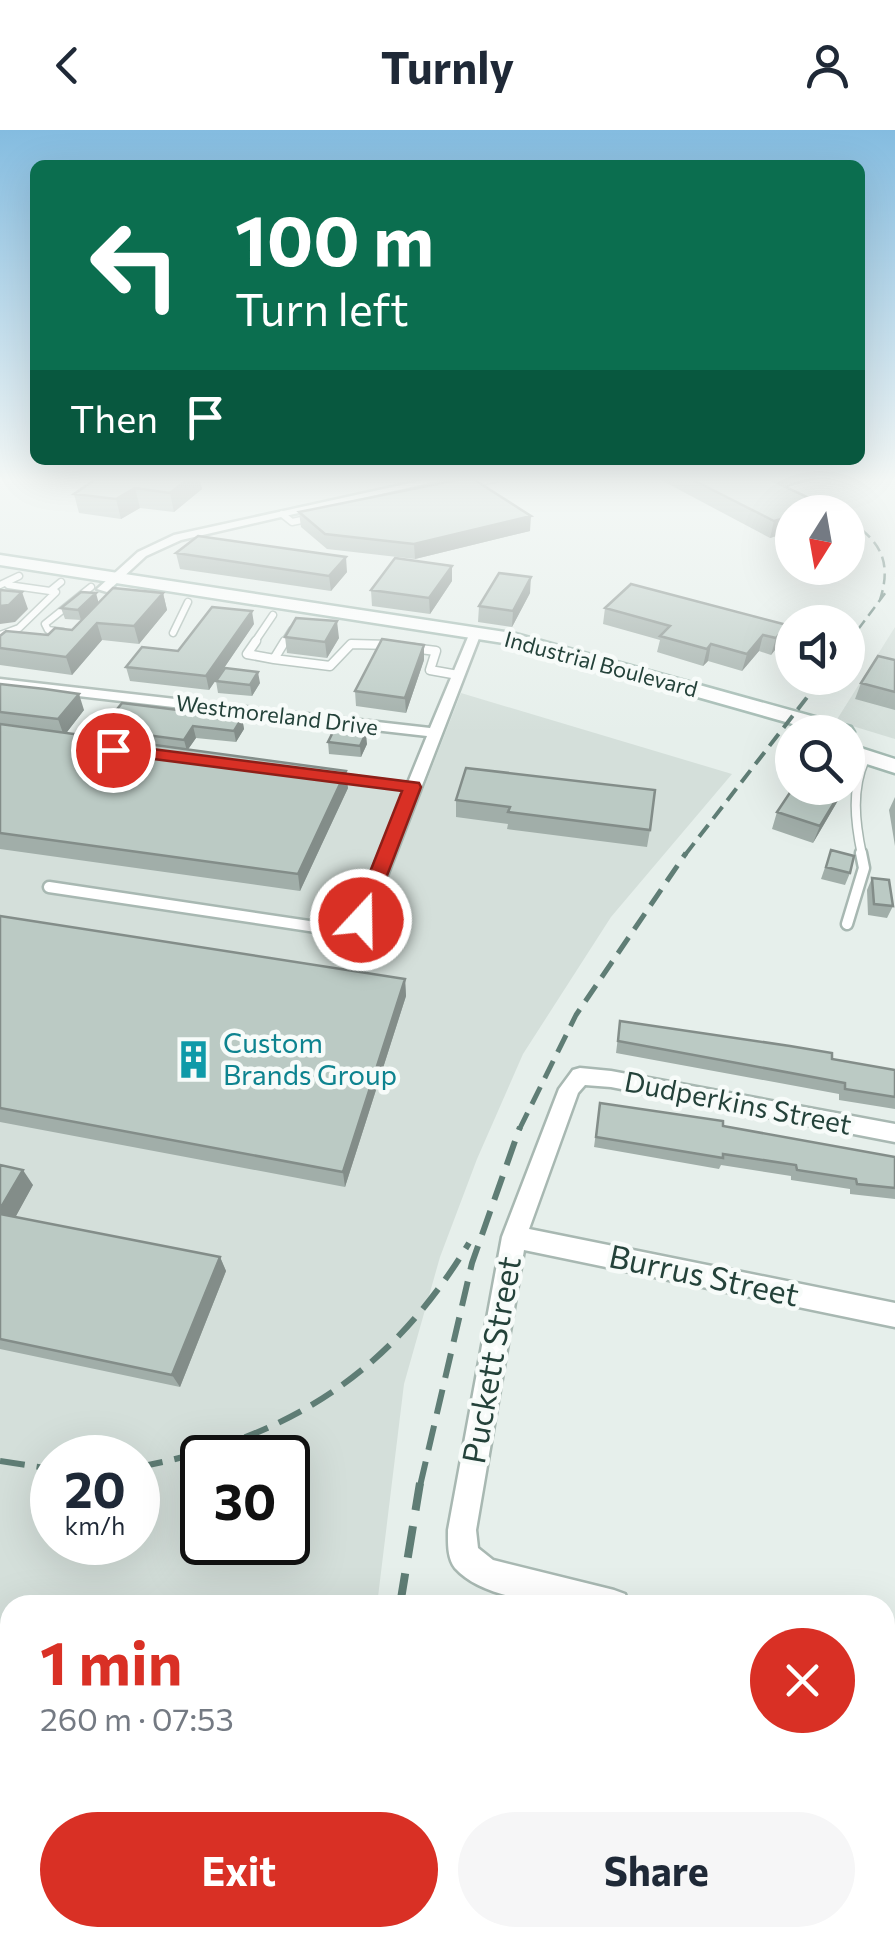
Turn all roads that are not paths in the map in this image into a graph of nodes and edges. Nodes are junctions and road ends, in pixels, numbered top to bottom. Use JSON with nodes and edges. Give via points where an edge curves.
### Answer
{"nodes":[{"id":1,"x":16,"y":564,"type":"edge"},
{"id":2,"x":132,"y":564,"type":"edge"},
{"id":3,"x":7,"y":580,"type":"edge"},
{"id":4,"x":103,"y":584,"type":"junction"},
{"id":5,"x":56,"y":587,"type":"junction"},
{"id":6,"x":188,"y":602,"type":"junction"},
{"id":7,"x":273,"y":615,"type":"junction"},
{"id":8,"x":300,"y":619,"type":"junction"},
{"id":9,"x":71,"y":632,"type":"edge"},
{"id":10,"x":172,"y":632,"type":"dead end"},
{"id":11,"x":0,"y":635,"type":"edge"},
{"id":12,"x":368,"y":636,"type":"junction"},
{"id":13,"x":473,"y":640,"type":"junction"},
{"id":14,"x":274,"y":659,"type":"junction"},
{"id":15,"x":458,"y":675,"type":"junction"},
{"id":16,"x":0,"y":682,"type":"edge"},
{"id":17,"x":784,"y":715,"type":"edge"},
{"id":18,"x":775,"y":729,"type":"edge"},
{"id":19,"x":434,"y":733,"type":"junction"},
{"id":20,"x":865,"y":740,"type":"edge"},
{"id":21,"x":895,"y":751,"type":"edge"},
{"id":22,"x":865,"y":753,"type":"edge"},
{"id":23,"x":865,"y":757,"type":"edge"},
{"id":24,"x":895,"y":766,"type":"edge"},
{"id":25,"x":321,"y":775,"type":"edge"},
{"id":26,"x":412,"y":787,"type":"junction"},
{"id":27,"x":856,"y":805,"type":"edge"},
{"id":28,"x":49,"y":887,"type":"dead end"},
{"id":29,"x":847,"y":924,"type":"dead end"},
{"id":30,"x":359,"y":926,"type":"joint"},
{"id":31,"x":580,"y":1076,"type":"joint"},
{"id":32,"x":895,"y":1133,"type":"edge"},
{"id":33,"x":514,"y":1237,"type":"junction"},
{"id":34,"x":895,"y":1315,"type":"edge"},
{"id":35,"x":536,"y":1595,"type":"edge"}],
"edges":[{"from":1,"to":4,"type":"main road","name":"Industrial Boulevard"},
{"from":2,"to":4,"type":"street"},
{"from":3,"to":5,"type":"main road","name":"Industrial Boulevard"},
{"from":4,"to":5,"type":"main road","name":"Industrial Boulevard"},
{"from":4,"to":6,"type":"main road","name":"Industrial Boulevard"},
{"from":4,"to":9,"type":"lane","via":[[44,624]]},
{"from":4,"to":13,"type":"main road","name":"Industrial Boulevard"},
{"from":5,"to":11,"type":"lane","via":[[19,628]]},
{"from":6,"to":7,"type":"main road","name":"Industrial Boulevard"},
{"from":6,"to":10,"type":"lane"},
{"from":7,"to":8,"type":"main road","name":"Industrial Boulevard"},
{"from":7,"to":14,"type":"lane","via":[[247,654]]},
{"from":8,"to":12,"type":"main road","name":"Industrial Boulevard"},
{"from":8,"to":14,"type":"lane"},
{"from":12,"to":13,"type":"main road","name":"Industrial Boulevard"},
{"from":12,"to":14,"type":"lane","via":[[347,646],[333,666]]},
{"from":12,"to":15,"type":"lane","via":[[436,651],[430,670]]},
{"from":13,"to":15,"type":"street"},
{"from":13,"to":17,"type":"main road","name":"Industrial Boulevard","via":[[564,650]]},
{"from":13,"to":18,"type":"main road","name":"Industrial Boulevard"},
{"from":15,"to":19,"type":"street"},
{"from":16,"to":19,"type":"street","name":"Westmoreland Drive"},
{"from":19,"to":26,"type":"street"},
{"from":20,"to":21,"type":"main road","name":"Industrial Boulevard"},
{"from":21,"to":22,"type":"main road"},
{"from":23,"to":24,"type":"main road"},
{"from":25,"to":26,"type":"lane"},
{"from":26,"to":30,"type":"street"},
{"from":27,"to":29,"type":"lane","via":[[864,868]]},
{"from":28,"to":30,"type":"lane"},
{"from":31,"to":32,"type":"street","name":"Dudperkins Street"},
{"from":31,"to":33,"type":"street","name":"Puckett Street","via":[[569,1089]]},
{"from":33,"to":34,"type":"street","name":"Burrus Street"},
{"from":33,"to":35,"type":"street","name":"Puckett Street","via":[[463,1543],[464,1556],[486,1573]]}]}
